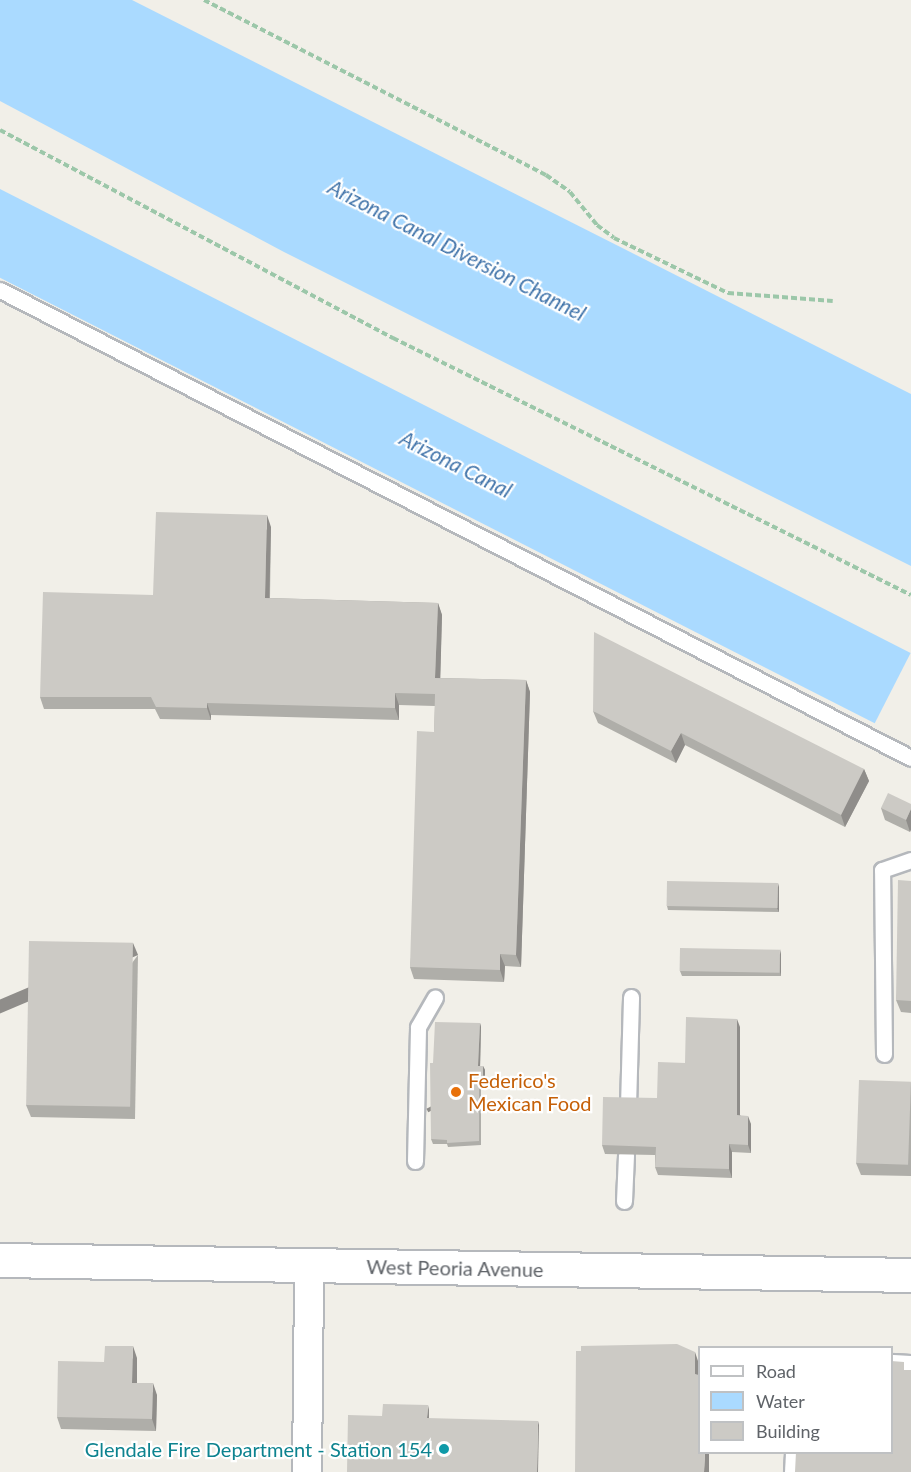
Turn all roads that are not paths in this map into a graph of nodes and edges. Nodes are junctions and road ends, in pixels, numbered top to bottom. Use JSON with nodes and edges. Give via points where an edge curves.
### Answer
{"nodes":[{"id":1,"x":0,"y":290,"type":"edge"},
{"id":2,"x":911,"y":758,"type":"edge"},
{"id":3,"x":911,"y":860,"type":"edge"},
{"id":4,"x":631,"y":997,"type":"dead end"},
{"id":5,"x":435,"y":998,"type":"dead end"},
{"id":6,"x":884,"y":1054,"type":"dead end"},
{"id":7,"x":627,"y":1106,"type":"edge"},
{"id":8,"x":626,"y":1155,"type":"edge"},
{"id":9,"x":415,"y":1161,"type":"dead end"},
{"id":10,"x":624,"y":1202,"type":"dead end"},
{"id":11,"x":0,"y":1260,"type":"edge"},
{"id":12,"x":309,"y":1266,"type":"junction"},
{"id":13,"x":911,"y":1275,"type":"edge"},
{"id":14,"x":893,"y":1362,"type":"edge"},
{"id":15,"x":911,"y":1363,"type":"edge"},
{"id":16,"x":793,"y":1454,"type":"edge"},
{"id":17,"x":307,"y":1472,"type":"edge"},
{"id":18,"x":792,"y":1472,"type":"edge"}],
"edges":[{"from":1,"to":2,"type":"lane"},
{"from":3,"to":6,"type":"lane","via":[[882,870]]},
{"from":4,"to":7,"type":"lane"},
{"from":5,"to":9,"type":"lane","via":[[418,1027]]},
{"from":8,"to":10,"type":"lane"},
{"from":11,"to":12,"type":"main road","name":"West Peoria Avenue"},
{"from":12,"to":13,"type":"main road","name":"West Peoria Avenue"},
{"from":12,"to":17,"type":"street"},
{"from":14,"to":15,"type":"lane"},
{"from":16,"to":18,"type":"lane"}]}
